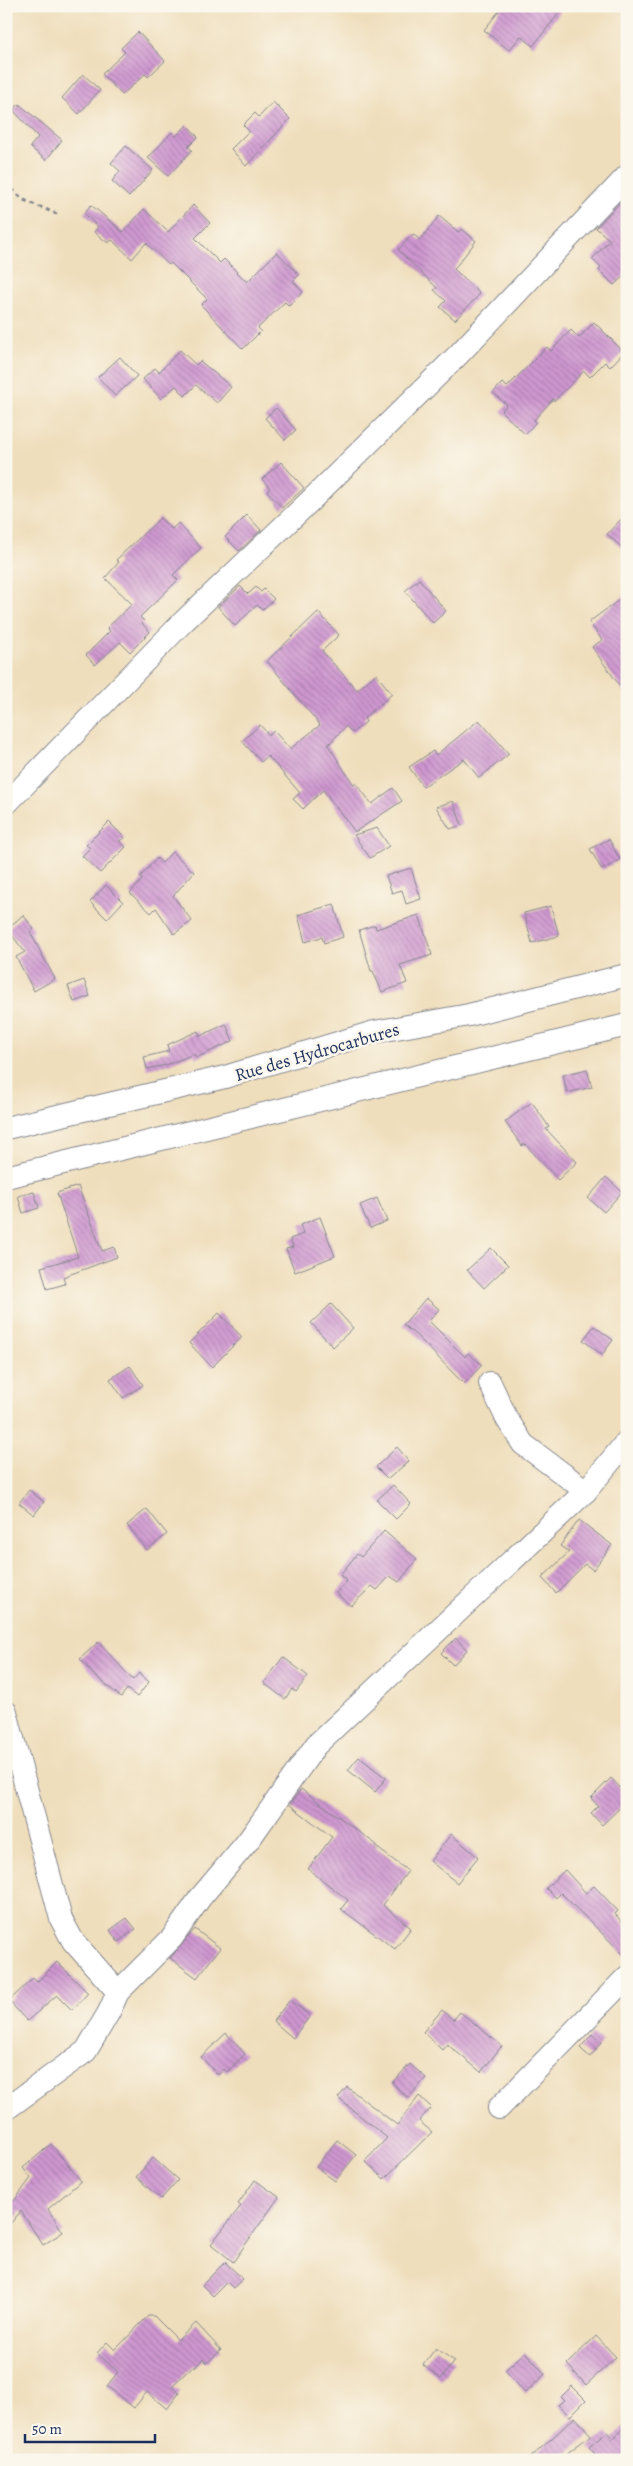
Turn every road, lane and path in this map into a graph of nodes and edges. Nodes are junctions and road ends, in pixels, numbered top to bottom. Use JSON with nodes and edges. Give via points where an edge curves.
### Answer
{"nodes":[{"id":1,"x":627,"y":176,"type":"edge"},
{"id":2,"x":6,"y":184,"type":"edge"},
{"id":3,"x":59,"y":215,"type":"dead end"},
{"id":4,"x":6,"y":804,"type":"edge"},
{"id":5,"x":627,"y":975,"type":"edge"},
{"id":6,"x":627,"y":1025,"type":"edge"},
{"id":7,"x":6,"y":1128,"type":"edge"},
{"id":8,"x":6,"y":1177,"type":"edge"},
{"id":9,"x":490,"y":1383,"type":"dead end"},
{"id":10,"x":627,"y":1441,"type":"edge"},
{"id":11,"x":586,"y":1491,"type":"junction"},
{"id":12,"x":6,"y":1712,"type":"edge"},
{"id":13,"x":627,"y":1977,"type":"edge"},
{"id":14,"x":118,"y":1992,"type":"junction"},
{"id":15,"x":499,"y":2108,"type":"dead end"},
{"id":16,"x":6,"y":2109,"type":"edge"}],
"edges":[{"from":1,"to":4,"type":"street","via":[[459,354],[184,621]]},
{"from":2,"to":3,"type":"path","via":[[24,200]]},
{"from":5,"to":7,"type":"street","name":"Rue des Hydrocarbures","via":[[469,1015],[374,1032],[225,1077]]},
{"from":6,"to":8,"type":"street"},
{"from":9,"to":11,"type":"street","via":[[523,1444]]},
{"from":10,"to":11,"type":"street"},
{"from":11,"to":14,"type":"street","via":[[316,1745],[248,1841],[200,1898],[172,1938]]},
{"from":12,"to":14,"type":"street","via":[[61,1918],[73,1941]]},
{"from":13,"to":15,"type":"street"},
{"from":14,"to":16,"type":"street","via":[[110,2012],[86,2050]]}]}
